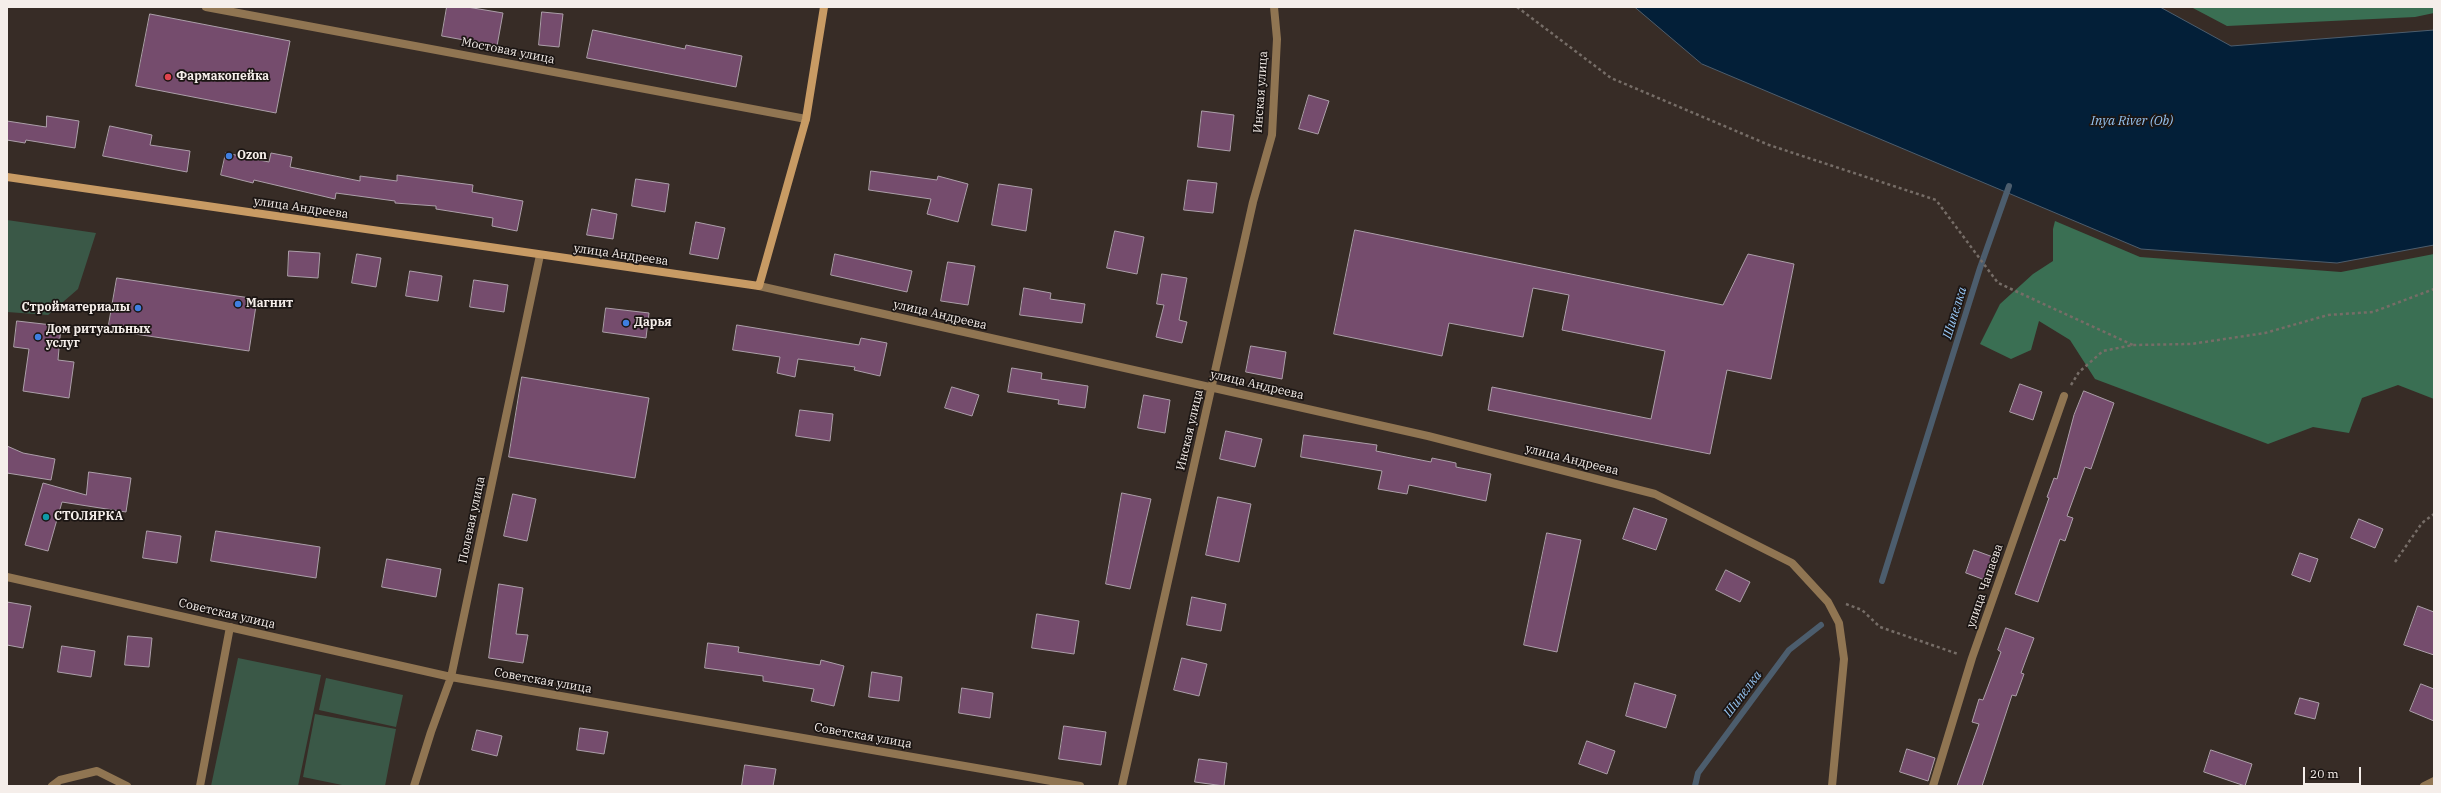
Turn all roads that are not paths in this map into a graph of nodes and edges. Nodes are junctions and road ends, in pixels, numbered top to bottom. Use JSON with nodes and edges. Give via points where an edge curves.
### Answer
{"nodes":[{"id":1,"x":206,"y":7,"type":"edge"},
{"id":2,"x":824,"y":7,"type":"edge"},
{"id":3,"x":1274,"y":7,"type":"edge"},
{"id":4,"x":806,"y":119,"type":"junction"},
{"id":5,"x":7,"y":177,"type":"edge"},
{"id":6,"x":540,"y":255,"type":"junction"},
{"id":7,"x":759,"y":286,"type":"junction"},
{"id":8,"x":1212,"y":388,"type":"junction"},
{"id":9,"x":2064,"y":396,"type":"road end"},
{"id":10,"x":7,"y":577,"type":"edge"},
{"id":11,"x":230,"y":627,"type":"junction"},
{"id":12,"x":451,"y":677,"type":"junction"},
{"id":13,"x":2434,"y":781,"type":"edge"},
{"id":14,"x":52,"y":786,"type":"edge"},
{"id":15,"x":126,"y":786,"type":"edge"},
{"id":16,"x":200,"y":786,"type":"edge"},
{"id":17,"x":414,"y":786,"type":"edge"},
{"id":18,"x":1080,"y":786,"type":"edge"},
{"id":19,"x":1122,"y":786,"type":"edge"},
{"id":20,"x":1832,"y":786,"type":"edge"},
{"id":21,"x":1933,"y":786,"type":"edge"},
{"id":22,"x":2424,"y":786,"type":"edge"}],
"edges":[{"from":1,"to":4,"type":"street","name":"Мостовая улица"},
{"from":2,"to":4,"type":"main road"},
{"from":3,"to":8,"type":"street","name":"Инская улица","via":[[1276,39],[1272,135],[1253,202]]},
{"from":4,"to":7,"type":"main road"},
{"from":5,"to":6,"type":"main road","name":"улица Андреева"},
{"from":6,"to":7,"type":"main road","name":"улица Андреева"},
{"from":6,"to":12,"type":"street","name":"Полевая улица"},
{"from":7,"to":8,"type":"street","name":"улица Андреева"},
{"from":8,"to":19,"type":"street","name":"Инская улица"},
{"from":8,"to":20,"type":"street","name":"улица Андреева","via":[[1428,436],[1655,494],[1792,563],[1825,599],[1839,623],[1844,659]]},
{"from":9,"to":21,"type":"street","name":"улица Чапаева","via":[[1972,658]]},
{"from":10,"to":11,"type":"street","name":"Советская улица"},
{"from":11,"to":12,"type":"street","name":"Советская улица"},
{"from":11,"to":16,"type":"street"},
{"from":12,"to":17,"type":"street","name":"Полевая улица","via":[[430,732]]},
{"from":12,"to":18,"type":"street","name":"Советская улица"},
{"from":13,"to":22,"type":"street"},
{"from":14,"to":15,"type":"street","via":[[60,780],[97,771]]}]}
